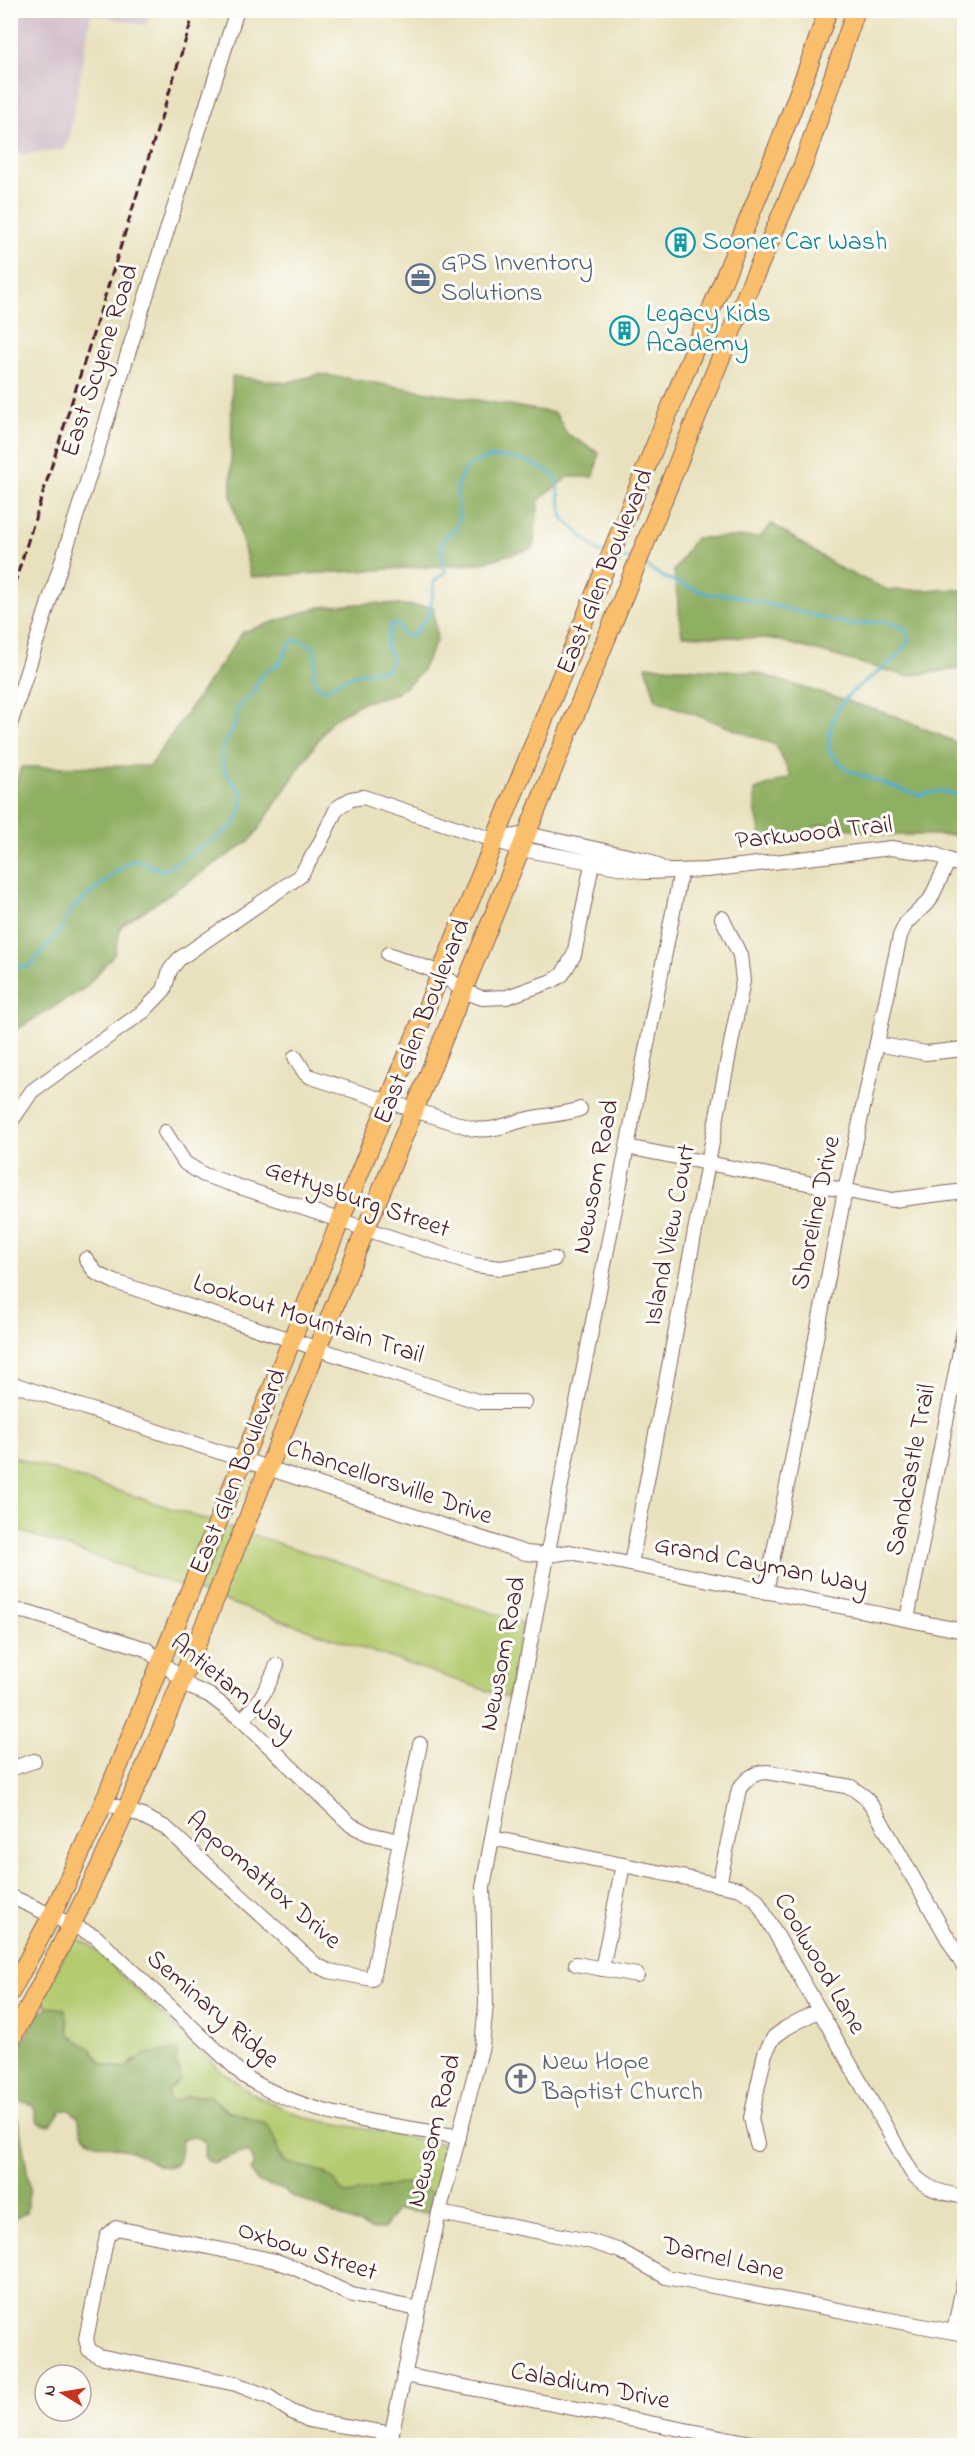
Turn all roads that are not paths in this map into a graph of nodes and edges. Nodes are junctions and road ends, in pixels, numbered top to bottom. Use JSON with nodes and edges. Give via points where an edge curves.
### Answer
{"nodes":[{"id":1,"x":237,"y":10,"type":"edge"},
{"id":2,"x":828,"y":10,"type":"edge"},
{"id":3,"x":856,"y":10,"type":"edge"},
{"id":4,"x":725,"y":275,"type":"junction"},
{"id":5,"x":750,"y":286,"type":"junction"},
{"id":6,"x":10,"y":725,"type":"edge"},
{"id":7,"x":495,"y":839,"type":"junction"},
{"id":8,"x":524,"y":841,"type":"junction"},
{"id":9,"x":594,"y":856,"type":"junction"},
{"id":10,"x":949,"y":860,"type":"junction"},
{"id":11,"x":964,"y":867,"type":"edge"},
{"id":12,"x":681,"y":871,"type":"junction"},
{"id":13,"x":722,"y":918,"type":"dead end"},
{"id":14,"x":388,"y":954,"type":"dead end"},
{"id":15,"x":441,"y":973,"type":"junction"},
{"id":16,"x":463,"y":991,"type":"junction"},
{"id":17,"x":877,"y":1044,"type":"junction"},
{"id":18,"x":964,"y":1049,"type":"edge"},
{"id":19,"x":295,"y":1057,"type":"dead end"},
{"id":20,"x":389,"y":1100,"type":"junction"},
{"id":21,"x":415,"y":1109,"type":"junction"},
{"id":22,"x":580,"y":1109,"type":"dead end"},
{"id":23,"x":10,"y":1123,"type":"edge"},
{"id":24,"x":165,"y":1132,"type":"dead end"},
{"id":25,"x":627,"y":1147,"type":"junction"},
{"id":26,"x":709,"y":1164,"type":"junction"},
{"id":27,"x":845,"y":1191,"type":"junction"},
{"id":28,"x":964,"y":1191,"type":"edge"},
{"id":29,"x":340,"y":1220,"type":"junction"},
{"id":30,"x":366,"y":1229,"type":"junction"},
{"id":31,"x":86,"y":1259,"type":"dead end"},
{"id":32,"x":554,"y":1259,"type":"dead end"},
{"id":33,"x":964,"y":1330,"type":"edge"},
{"id":34,"x":291,"y":1340,"type":"junction"},
{"id":35,"x":317,"y":1348,"type":"junction"},
{"id":36,"x":10,"y":1383,"type":"edge"},
{"id":37,"x":524,"y":1402,"type":"dead end"},
{"id":38,"x":244,"y":1460,"type":"junction"},
{"id":39,"x":269,"y":1467,"type":"junction"},
{"id":40,"x":548,"y":1555,"type":"junction"},
{"id":41,"x":631,"y":1564,"type":"junction"},
{"id":42,"x":766,"y":1592,"type":"junction"},
{"id":43,"x":10,"y":1610,"type":"edge"},
{"id":44,"x":907,"y":1620,"type":"junction"},
{"id":45,"x":964,"y":1631,"type":"edge"},
{"id":46,"x":161,"y":1660,"type":"junction"},
{"id":47,"x":277,"y":1665,"type":"dead end"},
{"id":48,"x":182,"y":1680,"type":"junction"},
{"id":49,"x":242,"y":1720,"type":"junction"},
{"id":50,"x":420,"y":1744,"type":"dead end"},
{"id":51,"x":33,"y":1761,"type":"dead end"},
{"id":52,"x":10,"y":1769,"type":"edge"},
{"id":53,"x":104,"y":1802,"type":"junction"},
{"id":54,"x":128,"y":1810,"type":"junction"},
{"id":55,"x":492,"y":1838,"type":"junction"},
{"id":56,"x":400,"y":1841,"type":"junction"},
{"id":57,"x":623,"y":1865,"type":"junction"},
{"id":58,"x":719,"y":1885,"type":"junction"},
{"id":59,"x":10,"y":1896,"type":"edge"},
{"id":60,"x":52,"y":1915,"type":"junction"},
{"id":61,"x":73,"y":1926,"type":"junction"},
{"id":62,"x":576,"y":1964,"type":"dead end"},
{"id":63,"x":964,"y":1967,"type":"edge"},
{"id":64,"x":602,"y":1969,"type":"junction"},
{"id":65,"x":637,"y":1975,"type":"dead end"},
{"id":66,"x":10,"y":1993,"type":"edge"},
{"id":67,"x":819,"y":2010,"type":"junction"},
{"id":68,"x":10,"y":2042,"type":"edge"},
{"id":69,"x":459,"y":2137,"type":"junction"},
{"id":70,"x":757,"y":2144,"type":"dead end"},
{"id":71,"x":964,"y":2197,"type":"edge"},
{"id":72,"x":439,"y":2212,"type":"junction"},
{"id":73,"x":964,"y":2281,"type":"edge"},
{"id":74,"x":418,"y":2309,"type":"junction"},
{"id":75,"x":959,"y":2333,"type":"edge"},
{"id":76,"x":404,"y":2375,"type":"junction"},
{"id":77,"x":391,"y":2440,"type":"edge"},
{"id":78,"x":767,"y":2445,"type":"edge"}],
"edges":[{"from":1,"to":6,"type":"street","name":"East Scyene Road"},
{"from":2,"to":4,"type":"main road","name":"East Glen Boulevard","via":[[758,201]]},
{"from":3,"to":5,"type":"main road","name":"East Glen Boulevard","via":[[803,165]]},
{"from":4,"to":5,"type":"main road"},
{"from":4,"to":7,"type":"main road","name":"East Glen Boulevard"},
{"from":5,"to":8,"type":"main road","name":"East Glen Boulevard"},
{"from":7,"to":8,"type":"street","name":"Parkwood Trail"},
{"from":7,"to":15,"type":"main road","name":"East Glen Boulevard"},
{"from":7,"to":23,"type":"street","name":"Parkwood Trail","via":[[363,797],[351,799],[337,808],[300,876],[179,959],[170,970],[164,990],[144,1011],[32,1091]]},
{"from":8,"to":9,"type":"street","name":"Parkwood Trail"},
{"from":8,"to":16,"type":"main road","name":"East Glen Boulevard"},
{"from":9,"to":12,"type":"street","name":"Parkwood Trail","via":[[645,872]]},
{"from":9,"to":16,"type":"street","via":[[574,955],[562,975],[500,999]]},
{"from":10,"to":11,"type":"street","name":"Parkwood Trail"},
{"from":10,"to":12,"type":"street","name":"Parkwood Trail","via":[[922,851],[891,848]]},
{"from":10,"to":17,"type":"street","name":"Shoreline Drive","via":[[930,900],[902,929]]},
{"from":12,"to":25,"type":"street","name":"Newsom Road"},
{"from":13,"to":26,"type":"street","name":"Island View Court","via":[[740,955],[743,981]]},
{"from":14,"to":15,"type":"street"},
{"from":15,"to":16,"type":"street"},
{"from":15,"to":20,"type":"main road","name":"East Glen Boulevard"},
{"from":16,"to":21,"type":"main road","name":"East Glen Boulevard"},
{"from":17,"to":18,"type":"street","via":[[926,1053]]},
{"from":17,"to":27,"type":"street","name":"Shoreline Drive"},
{"from":19,"to":20,"type":"street","via":[[311,1077]]},
{"from":20,"to":21,"type":"street"},
{"from":20,"to":29,"type":"main road","name":"East Glen Boulevard"},
{"from":21,"to":22,"type":"street","via":[[486,1131]]},
{"from":21,"to":30,"type":"main road","name":"East Glen Boulevard"},
{"from":24,"to":29,"type":"street","name":"Gettysburg Street","via":[[185,1163],[204,1175]]},
{"from":25,"to":26,"type":"street"},
{"from":25,"to":40,"type":"street","name":"Newsom Road"},
{"from":26,"to":27,"type":"street"},
{"from":26,"to":41,"type":"street","name":"Island View Court"},
{"from":27,"to":28,"type":"street","via":[[893,1200]]},
{"from":27,"to":42,"type":"street","name":"Shoreline Drive"},
{"from":29,"to":30,"type":"street","name":"Gettysburg Street"},
{"from":29,"to":34,"type":"main road","name":"East Glen Boulevard"},
{"from":30,"to":32,"type":"street","name":"Gettysburg Street","via":[[489,1268]]},
{"from":30,"to":35,"type":"main road","name":"East Glen Boulevard"},
{"from":31,"to":34,"type":"street","name":"Lookout Mountain Trail","via":[[96,1273],[115,1282]]},
{"from":33,"to":44,"type":"street","name":"Sandcastle Trail"},
{"from":34,"to":35,"type":"street","name":"Lookout Mountain Trail"},
{"from":34,"to":38,"type":"main road","name":"East Glen Boulevard"},
{"from":35,"to":37,"type":"street","name":"Lookout Mountain Trail","via":[[480,1401]]},
{"from":35,"to":39,"type":"main road","name":"East Glen Boulevard"},
{"from":36,"to":38,"type":"street","name":"Chancellorsville Drive"},
{"from":38,"to":39,"type":"street","name":"Chancellorsville Drive"},
{"from":38,"to":46,"type":"main road","name":"East Glen Boulevard"},
{"from":39,"to":40,"type":"street","name":"Chancellorsville Drive","via":[[502,1547]]},
{"from":39,"to":48,"type":"main road","name":"East Glen Boulevard"},
{"from":40,"to":41,"type":"street","name":"Grand Cayman Way","via":[[570,1552]]},
{"from":40,"to":55,"type":"street","name":"Newsom Road"},
{"from":41,"to":42,"type":"street","name":"Grand Cayman Way"},
{"from":42,"to":44,"type":"street","name":"Grand Cayman Way"},
{"from":43,"to":46,"type":"street","name":"Antietam Way","via":[[28,1612],[146,1649]]},
{"from":44,"to":45,"type":"street","name":"Grand Cayman Way"},
{"from":46,"to":48,"type":"street","name":"Antietam Way"},
{"from":46,"to":53,"type":"main road","name":"East Glen Boulevard"},
{"from":47,"to":49,"type":"street","via":[[261,1699]]},
{"from":48,"to":49,"type":"street","name":"Antietam Way"},
{"from":48,"to":54,"type":"main road","name":"East Glen Boulevard"},
{"from":49,"to":56,"type":"street","name":"Antietam Way","via":[[351,1825]]},
{"from":50,"to":56,"type":"street","name":"Appomattox Drive"},
{"from":51,"to":52,"type":"street"},
{"from":53,"to":54,"type":"street","name":"Appomattox Drive"},
{"from":53,"to":60,"type":"main road","name":"East Glen Boulevard"},
{"from":54,"to":56,"type":"street","name":"Appomattox Drive","via":[[166,1828],[316,1965],[372,1979]]},
{"from":54,"to":61,"type":"main road","name":"East Glen Boulevard"},
{"from":55,"to":57,"type":"street","name":"Coolwood Lane"},
{"from":55,"to":69,"type":"street","name":"Newsom Road","via":[[483,1887],[486,2004],[482,2046]]},
{"from":57,"to":58,"type":"street","name":"Coolwood Lane"},
{"from":57,"to":64,"type":"street"},
{"from":58,"to":63,"type":"street","via":[[739,1790],[757,1772],[851,1787],[874,1809]]},
{"from":58,"to":67,"type":"street","name":"Coolwood Lane","via":[[740,1889],[756,1899]]},
{"from":59,"to":60,"type":"street","name":"Seminary Ridge"},
{"from":60,"to":61,"type":"street","name":"Seminary Ridge"},
{"from":60,"to":66,"type":"main road","name":"East Glen Boulevard"},
{"from":61,"to":68,"type":"main road","name":"East Glen Boulevard"},
{"from":61,"to":69,"type":"street","name":"Seminary Ridge","via":[[95,1936],[244,2076],[264,2089],[308,2108]]},
{"from":62,"to":64,"type":"street"},
{"from":64,"to":65,"type":"street"},
{"from":67,"to":70,"type":"street","via":[[774,2037],[765,2053],[751,2118]]},
{"from":67,"to":71,"type":"street","name":"Coolwood Lane","via":[[912,2173],[922,2185]]},
{"from":69,"to":72,"type":"street","name":"Newsom Road"},
{"from":72,"to":74,"type":"street","name":"Newsom Road"},
{"from":72,"to":75,"type":"street","name":"Darnel Lane","via":[[589,2241],[620,2251],[666,2277]]},
{"from":73,"to":75,"type":"street"},
{"from":74,"to":76,"type":"street","name":"Newsom Road"},
{"from":74,"to":77,"type":"street","name":"Oxbow Street","via":[[352,2295],[276,2261],[116,2228],[107,2236],[86,2339],[89,2350],[99,2356],[236,2384],[309,2420]]},
{"from":76,"to":77,"type":"street","name":"Newsom Road"},
{"from":76,"to":78,"type":"street","name":"Caladium Drive"}]}
